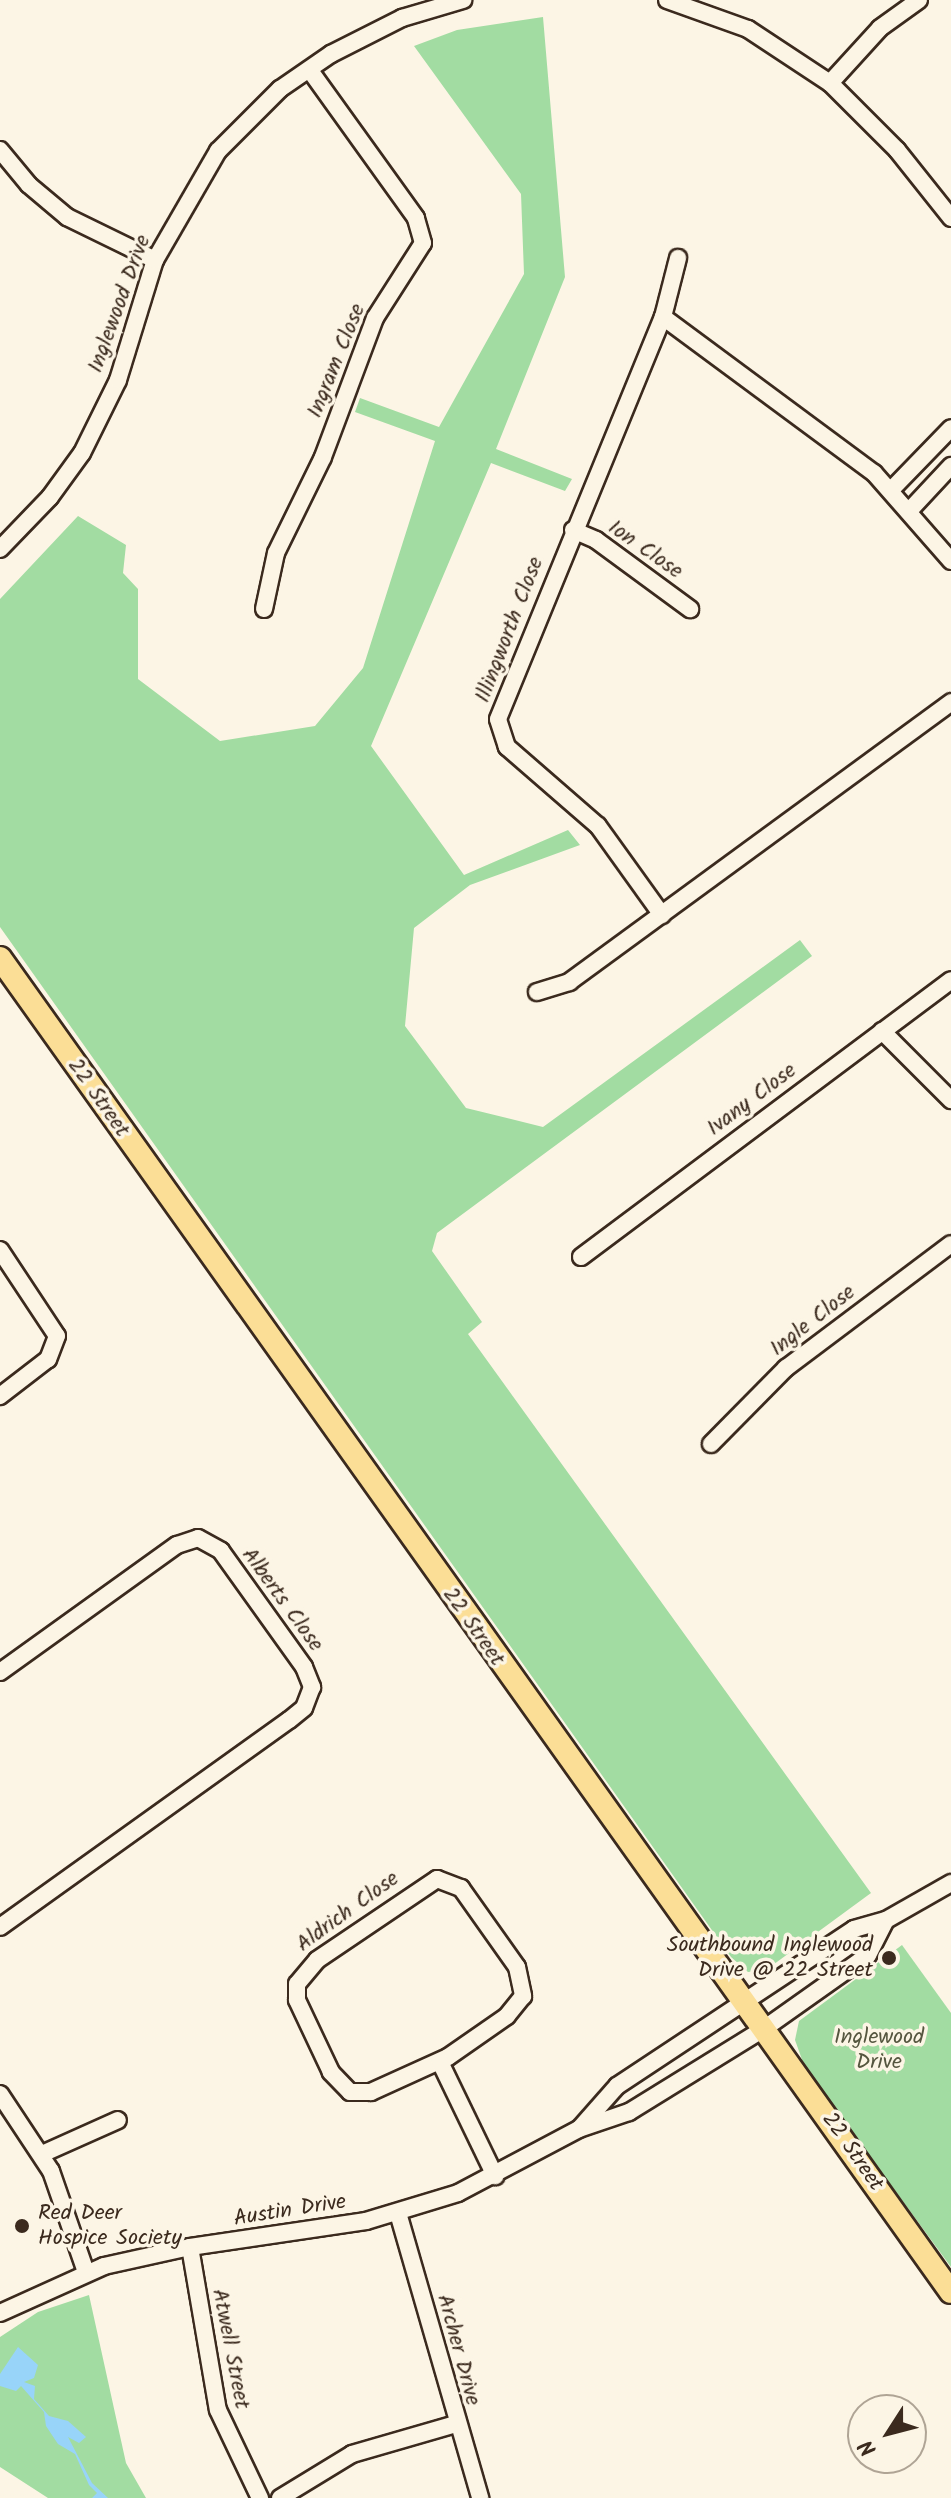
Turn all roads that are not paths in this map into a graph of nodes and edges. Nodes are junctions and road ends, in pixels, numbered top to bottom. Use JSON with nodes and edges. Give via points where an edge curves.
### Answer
{"nodes":[{"id":1,"x":463,"y":0,"type":"edge"},
{"id":2,"x":667,"y":0,"type":"edge"},
{"id":3,"x":919,"y":0,"type":"edge"},
{"id":4,"x":419,"y":5,"type":"edge"},
{"id":5,"x":309,"y":69,"type":"junction"},
{"id":6,"x":830,"y":83,"type":"junction"},
{"id":7,"x":0,"y":150,"type":"edge"},
{"id":8,"x":951,"y":218,"type":"edge"},
{"id":9,"x":678,"y":258,"type":"dead end"},
{"id":10,"x":155,"y":260,"type":"junction"},
{"id":11,"x":663,"y":317,"type":"junction"},
{"id":12,"x":951,"y":428,"type":"edge"},
{"id":13,"x":951,"y":466,"type":"edge"},
{"id":14,"x":891,"y":490,"type":"junction"},
{"id":15,"x":909,"y":511,"type":"junction"},
{"id":16,"x":573,"y":530,"type":"junction"},
{"id":17,"x":0,"y":549,"type":"edge"},
{"id":18,"x":951,"y":561,"type":"edge"},
{"id":19,"x":264,"y":609,"type":"dead end"},
{"id":20,"x":690,"y":609,"type":"dead end"},
{"id":21,"x":951,"y":702,"type":"edge"},
{"id":22,"x":662,"y":915,"type":"junction"},
{"id":23,"x":0,"y":958,"type":"edge"},
{"id":24,"x":951,"y":980,"type":"edge"},
{"id":25,"x":537,"y":992,"type":"dead end"},
{"id":26,"x":882,"y":1031,"type":"junction"},
{"id":27,"x":951,"y":1100,"type":"edge"},
{"id":28,"x":951,"y":1244,"type":"edge"},
{"id":29,"x":0,"y":1250,"type":"edge"},
{"id":30,"x":581,"y":1257,"type":"dead end"},
{"id":31,"x":0,"y":1396,"type":"edge"},
{"id":32,"x":711,"y":1444,"type":"dead end"},
{"id":33,"x":0,"y":1672,"type":"edge"},
{"id":34,"x":951,"y":1883,"type":"edge"},
{"id":35,"x":886,"y":1920,"type":"junction"},
{"id":36,"x":0,"y":1927,"type":"edge"},
{"id":37,"x":748,"y":2004,"type":"junction"},
{"id":38,"x":765,"y":2028,"type":"junction"},
{"id":39,"x":440,"y":2062,"type":"junction"},
{"id":40,"x":0,"y":2094,"type":"edge"},
{"id":41,"x":118,"y":2120,"type":"dead end"},
{"id":42,"x":579,"y":2129,"type":"junction"},
{"id":43,"x":42,"y":2154,"type":"junction"},
{"id":44,"x":495,"y":2176,"type":"junction"},
{"id":45,"x":398,"y":2213,"type":"junction"},
{"id":46,"x":190,"y":2247,"type":"junction"},
{"id":47,"x":86,"y":2272,"type":"junction"},
{"id":48,"x":951,"y":2292,"type":"edge"},
{"id":49,"x":0,"y":2313,"type":"edge"},
{"id":50,"x":456,"y":2424,"type":"junction"},
{"id":51,"x":260,"y":2498,"type":"edge"},
{"id":52,"x":280,"y":2498,"type":"edge"},
{"id":53,"x":480,"y":2498,"type":"edge"}],
"edges":[{"from":1,"to":4,"type":"street","name":"Inglewood Drive"},
{"from":2,"to":6,"type":"street","via":[[748,29]]},
{"from":3,"to":6,"type":"street","via":[[880,28]]},
{"from":4,"to":5,"type":"street","name":"Inglewood Drive"},
{"from":5,"to":10,"type":"street","name":"Inglewood Drive","via":[[253,114],[218,151]]},
{"from":5,"to":19,"type":"street","name":"Ingram Close","via":[[416,218],[423,243],[370,330],[323,457],[276,553]]},
{"from":6,"to":8,"type":"street","via":[[897,150]]},
{"from":7,"to":10,"type":"street","via":[[29,185],[67,217]]},
{"from":9,"to":11,"type":"street","name":"Illingworth Close"},
{"from":10,"to":17,"type":"street","name":"Inglewood Drive","via":[[118,380],[82,453],[50,497]]},
{"from":11,"to":14,"type":"street"},
{"from":11,"to":16,"type":"street","name":"Illingworth Close"},
{"from":12,"to":14,"type":"street"},
{"from":13,"to":15,"type":"street"},
{"from":14,"to":15,"type":"street"},
{"from":15,"to":18,"type":"street"},
{"from":16,"to":20,"type":"street","name":"Ion Close","via":[[596,540]]},
{"from":16,"to":22,"type":"street","name":"Illingworth Close","via":[[500,712],[499,733],[507,747],[598,826]]},
{"from":21,"to":22,"type":"street"},
{"from":22,"to":25,"type":"street","via":[[569,982]]},
{"from":23,"to":37,"type":"main road","name":"22 Street","via":[[511,1680]]},
{"from":24,"to":26,"type":"street","name":"Ivany Close"},
{"from":26,"to":27,"type":"street"},
{"from":26,"to":30,"type":"street","name":"Ivany Close"},
{"from":28,"to":32,"type":"street","name":"Ingle Close","via":[[786,1368]]},
{"from":29,"to":31,"type":"street","via":[[57,1336],[48,1359]]},
{"from":33,"to":36,"type":"street","name":"Alberts Close","via":[[177,1545],[198,1538],[221,1551],[304,1667],[312,1687],[304,1708],[289,1720]]},
{"from":34,"to":35,"type":"street"},
{"from":35,"to":37,"type":"street","via":[[854,1929]]},
{"from":35,"to":38,"type":"street","via":[[868,1955]]},
{"from":37,"to":38,"type":"main road","name":"22 Street"},
{"from":37,"to":42,"type":"street","name":"Austin Drive","via":[[617,2086]]},
{"from":38,"to":42,"type":"street","name":"Austin Drive","via":[[629,2112]]},
{"from":38,"to":48,"type":"main road","name":"22 Street"},
{"from":39,"to":39,"type":"street","name":"Aldrich Close","via":[[513,2012],[524,1987],[517,1967],[461,1888],[437,1879],[317,1960],[300,1976],[295,1992],[331,2072],[350,2092],[371,2092]]},
{"from":39,"to":44,"type":"street"},
{"from":40,"to":43,"type":"street"},
{"from":41,"to":43,"type":"street"},
{"from":42,"to":44,"type":"street","name":"Austin Drive"},
{"from":43,"to":47,"type":"street"},
{"from":44,"to":45,"type":"street","name":"Austin Drive"},
{"from":45,"to":46,"type":"street","name":"Austin Drive"},
{"from":45,"to":50,"type":"street","name":"Archer Drive"},
{"from":46,"to":47,"type":"street","name":"Austin Drive"},
{"from":46,"to":51,"type":"street","name":"Atwell Street","via":[[218,2410]]},
{"from":47,"to":49,"type":"street","name":"Austin Drive"},
{"from":50,"to":52,"type":"street","via":[[352,2454]]},
{"from":50,"to":53,"type":"street","name":"Archer Drive"}]}
